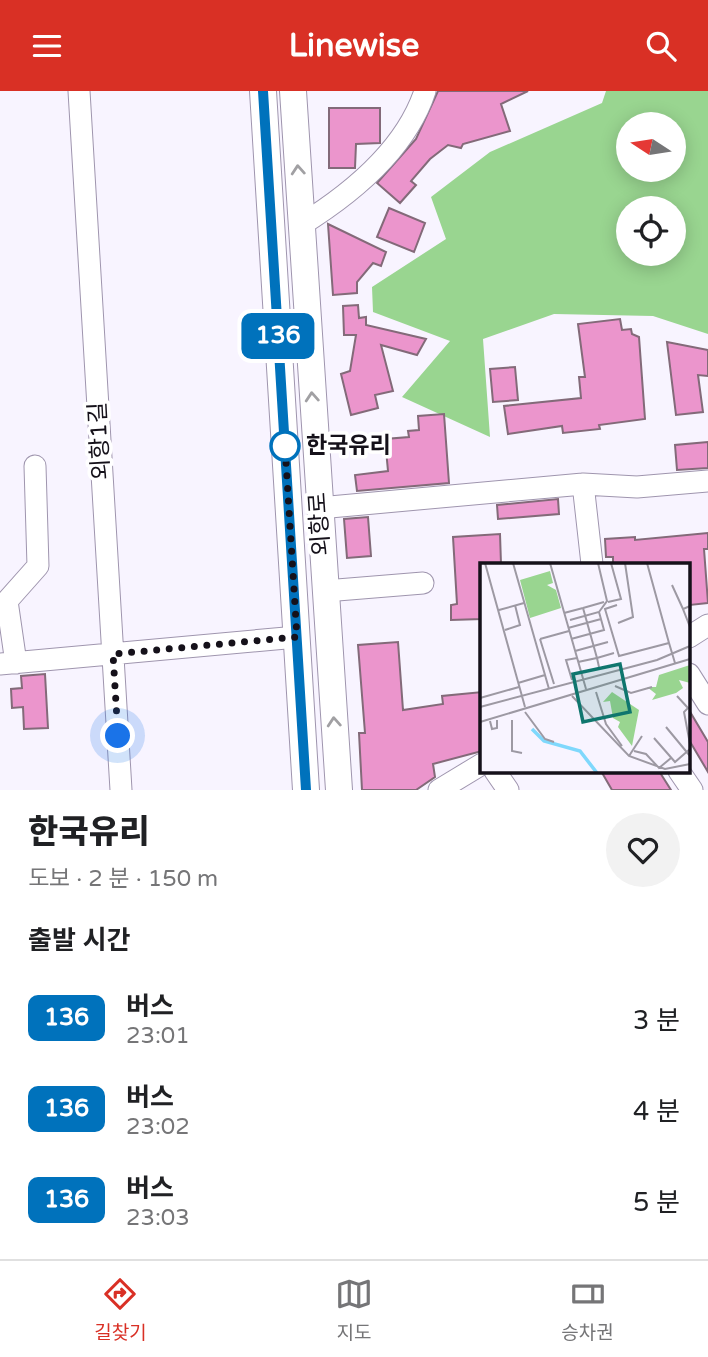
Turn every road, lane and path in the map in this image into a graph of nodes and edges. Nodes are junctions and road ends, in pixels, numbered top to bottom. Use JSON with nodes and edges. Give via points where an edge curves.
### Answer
{"nodes":[{"id":1,"x":79,"y":91,"type":"edge"},
{"id":2,"x":263,"y":91,"type":"edge"},
{"id":3,"x":293,"y":91,"type":"edge"},
{"id":4,"x":425,"y":91,"type":"edge"},
{"id":5,"x":301,"y":225,"type":"junction"},
{"id":6,"x":35,"y":467,"type":"dead end"},
{"id":7,"x":708,"y":481,"type":"edge"},
{"id":8,"x":583,"y":484,"type":"junction"},
{"id":9,"x":319,"y":508,"type":"junction"},
{"id":10,"x":592,"y":563,"type":"edge"},
{"id":11,"x":424,"y":583,"type":"dead end"},
{"id":12,"x":325,"y":591,"type":"junction"},
{"id":13,"x":708,"y":625,"type":"edge"},
{"id":14,"x":690,"y":636,"type":"edge"},
{"id":15,"x":297,"y":637,"type":"junction"},
{"id":16,"x":113,"y":654,"type":"junction"},
{"id":17,"x":8,"y":664,"type":"edge"},
{"id":18,"x":690,"y":676,"type":"edge"},
{"id":19,"x":708,"y":705,"type":"edge"},
{"id":20,"x":480,"y":765,"type":"edge"},
{"id":21,"x":496,"y":773,"type":"edge"},
{"id":22,"x":680,"y":773,"type":"edge"},
{"id":23,"x":121,"y":790,"type":"edge"},
{"id":24,"x":306,"y":790,"type":"edge"},
{"id":25,"x":339,"y":790,"type":"edge"},
{"id":26,"x":439,"y":790,"type":"edge"},
{"id":27,"x":508,"y":790,"type":"edge"},
{"id":28,"x":692,"y":790,"type":"edge"}],
"edges":[{"from":1,"to":16,"type":"street","name":"외항1길"},
{"from":2,"to":15,"type":"main road","name":"외항로"},
{"from":5,"to":3,"type":"main road","name":"외항로","one_way":true},
{"from":4,"to":5,"type":"street","via":[[420,106],[380,164],[343,199]]},
{"from":9,"to":5,"type":"main road","name":"외항로","one_way":true},
{"from":6,"to":17,"type":"street","via":[[38,566],[7,601]]},
{"from":7,"to":8,"type":"street","via":[[637,487]]},
{"from":8,"to":9,"type":"street"},
{"from":8,"to":10,"type":"street"},
{"from":9,"to":12,"type":"main road","name":"외항로"},
{"from":11,"to":12,"type":"street"},
{"from":25,"to":12,"type":"main road","name":"외항로","one_way":true},
{"from":13,"to":14,"type":"street"},
{"from":15,"to":16,"type":"street"},
{"from":15,"to":24,"type":"main road","name":"외항로"},
{"from":16,"to":17,"type":"street"},
{"from":16,"to":23,"type":"street","name":"외항1길"},
{"from":18,"to":19,"type":"street"},
{"from":20,"to":26,"type":"street"},
{"from":21,"to":27,"type":"street"},
{"from":22,"to":28,"type":"street"}]}
